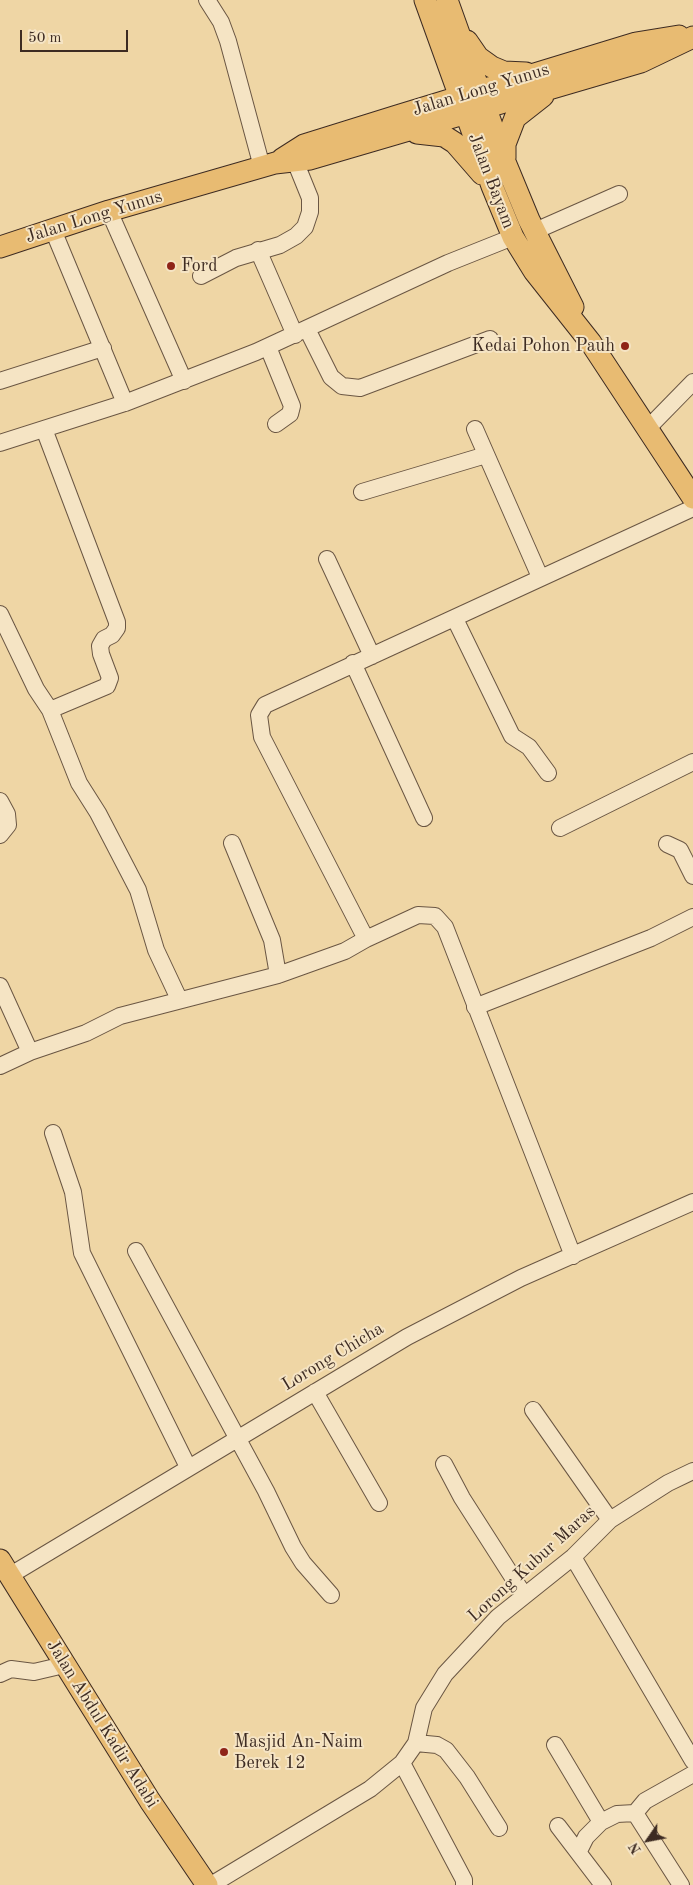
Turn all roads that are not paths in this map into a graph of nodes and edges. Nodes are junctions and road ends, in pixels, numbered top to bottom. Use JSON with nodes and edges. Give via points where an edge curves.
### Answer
{"nodes":[{"id":1,"x":207,"y":0,"type":"edge"},
{"id":2,"x":425,"y":0,"type":"edge"},
{"id":3,"x":447,"y":0,"type":"edge"},
{"id":4,"x":456,"y":24,"type":"junction"},
{"id":5,"x":693,"y":33,"type":"edge"},
{"id":6,"x":693,"y":37,"type":"edge"},
{"id":7,"x":447,"y":60,"type":"junction"},
{"id":8,"x":557,"y":77,"type":"junction"},
{"id":9,"x":473,"y":102,"type":"junction"},
{"id":10,"x":400,"y":124,"type":"junction"},
{"id":11,"x":505,"y":162,"type":"junction"},
{"id":12,"x":277,"y":164,"type":"junction"},
{"id":13,"x":492,"y":186,"type":"junction"},
{"id":14,"x":619,"y":194,"type":"dead end"},
{"id":15,"x":109,"y":211,"type":"junction"},
{"id":16,"x":53,"y":230,"type":"junction"},
{"id":17,"x":535,"y":231,"type":"junction"},
{"id":18,"x":513,"y":237,"type":"junction"},
{"id":19,"x":0,"y":247,"type":"edge"},
{"id":20,"x":258,"y":250,"type":"junction"},
{"id":21,"x":200,"y":276,"type":"dead end"},
{"id":22,"x":301,"y":332,"type":"junction"},
{"id":23,"x":490,"y":339,"type":"dead end"},
{"id":24,"x":591,"y":344,"type":"junction"},
{"id":25,"x":268,"y":347,"type":"junction"},
{"id":26,"x":103,"y":348,"type":"junction"},
{"id":27,"x":184,"y":380,"type":"junction"},
{"id":28,"x":0,"y":381,"type":"edge"},
{"id":29,"x":693,"y":382,"type":"edge"},
{"id":30,"x":125,"y":403,"type":"junction"},
{"id":31,"x":276,"y":424,"type":"dead end"},
{"id":32,"x":648,"y":428,"type":"junction"},
{"id":33,"x":44,"y":429,"type":"junction"},
{"id":34,"x":475,"y":429,"type":"dead end"},
{"id":35,"x":0,"y":443,"type":"edge"},
{"id":36,"x":486,"y":455,"type":"junction"},
{"id":37,"x":362,"y":492,"type":"dead end"},
{"id":38,"x":693,"y":498,"type":"edge"},
{"id":39,"x":693,"y":508,"type":"edge"},
{"id":40,"x":327,"y":559,"type":"dead end"},
{"id":41,"x":540,"y":577,"type":"junction"},
{"id":42,"x":0,"y":614,"type":"edge"},
{"id":43,"x":455,"y":619,"type":"junction"},
{"id":44,"x":372,"y":656,"type":"junction"},
{"id":45,"x":353,"y":663,"type":"junction"},
{"id":46,"x":50,"y":710,"type":"junction"},
{"id":47,"x":693,"y":762,"type":"edge"},
{"id":48,"x":548,"y":773,"type":"dead end"},
{"id":49,"x":0,"y":801,"type":"edge"},
{"id":50,"x":424,"y":818,"type":"dead end"},
{"id":51,"x":560,"y":828,"type":"dead end"},
{"id":52,"x":0,"y":835,"type":"edge"},
{"id":53,"x":232,"y":843,"type":"dead end"},
{"id":54,"x":667,"y":844,"type":"dead end"},
{"id":55,"x":693,"y":876,"type":"edge"},
{"id":56,"x":693,"y":917,"type":"edge"},
{"id":57,"x":366,"y":939,"type":"junction"},
{"id":58,"x":278,"y":975,"type":"junction"},
{"id":59,"x":0,"y":986,"type":"edge"},
{"id":60,"x":178,"y":999,"type":"junction"},
{"id":61,"x":475,"y":1007,"type":"junction"},
{"id":62,"x":30,"y":1052,"type":"junction"},
{"id":63,"x":0,"y":1066,"type":"edge"},
{"id":64,"x":53,"y":1133,"type":"dead end"},
{"id":65,"x":693,"y":1202,"type":"edge"},
{"id":66,"x":136,"y":1251,"type":"dead end"},
{"id":67,"x":573,"y":1256,"type":"junction"},
{"id":68,"x":315,"y":1392,"type":"junction"},
{"id":69,"x":533,"y":1410,"type":"dead end"},
{"id":70,"x":237,"y":1438,"type":"junction"},
{"id":71,"x":444,"y":1464,"type":"dead end"},
{"id":72,"x":188,"y":1467,"type":"junction"},
{"id":73,"x":693,"y":1471,"type":"edge"},
{"id":74,"x":379,"y":1503,"type":"dead end"},
{"id":75,"x":610,"y":1520,"type":"junction"},
{"id":76,"x":573,"y":1558,"type":"junction"},
{"id":77,"x":5,"y":1568,"type":"edge"},
{"id":78,"x":331,"y":1595,"type":"dead end"},
{"id":79,"x":524,"y":1595,"type":"junction"},
{"id":80,"x":64,"y":1665,"type":"junction"},
{"id":81,"x":0,"y":1674,"type":"edge"},
{"id":82,"x":416,"y":1744,"type":"junction"},
{"id":83,"x":555,"y":1745,"type":"dead end"},
{"id":84,"x":693,"y":1761,"type":"edge"},
{"id":85,"x":402,"y":1763,"type":"junction"},
{"id":86,"x":693,"y":1774,"type":"edge"},
{"id":87,"x":635,"y":1813,"type":"junction"},
{"id":88,"x":601,"y":1822,"type":"junction"},
{"id":89,"x":558,"y":1826,"type":"dead end"},
{"id":90,"x":499,"y":1828,"type":"dead end"},
{"id":91,"x":579,"y":1851,"type":"junction"},
{"id":92,"x":213,"y":1883,"type":"edge"},
{"id":93,"x":464,"y":1885,"type":"edge"},
{"id":94,"x":603,"y":1885,"type":"edge"},
{"id":95,"x":681,"y":1885,"type":"edge"}],
"edges":[{"from":1,"to":12,"type":"street","via":[[217,14]]},
{"from":2,"to":7,"type":"main road","name":"Jalan Bayam"},
{"from":3,"to":4,"type":"main road","name":"Jalan Bayam"},
{"from":4,"to":8,"type":"main road","via":[[478,57],[492,68]]},
{"from":4,"to":9,"type":"main road","name":"Jalan Bayam"},
{"from":5,"to":8,"type":"main road","name":"Jalan Long Yunus","via":[[636,43]]},
{"from":6,"to":8,"type":"main road","name":"Jalan Long Yunus","via":[[641,62]]},
{"from":7,"to":9,"type":"main road","name":"Jalan Bayam"},
{"from":7,"to":10,"type":"main road","via":[[446,72],[436,90]]},
{"from":8,"to":9,"type":"main road","name":"Jalan Long Yunus"},
{"from":8,"to":11,"type":"main road","via":[[515,118],[505,144]]},
{"from":9,"to":10,"type":"main road","name":"Jalan Long Yunus"},
{"from":9,"to":11,"type":"main road","name":"Jalan Bayam"},
{"from":9,"to":13,"type":"main road","name":"Jalan Bayam"},
{"from":10,"to":12,"type":"main road","name":"Jalan Long Yunus","via":[[304,145]]},
{"from":10,"to":13,"type":"main road","via":[[444,136],[465,153]]},
{"from":11,"to":17,"type":"main road","name":"Jalan Bayam"},
{"from":12,"to":15,"type":"main road","name":"Jalan Long Yunus"},
{"from":12,"to":20,"type":"street","via":[[310,198],[310,212],[306,227],[280,245]]},
{"from":13,"to":18,"type":"main road","name":"Jalan Bayam"},
{"from":14,"to":17,"type":"street"},
{"from":15,"to":16,"type":"main road","name":"Jalan Long Yunus"},
{"from":15,"to":27,"type":"street"},
{"from":16,"to":19,"type":"main road","name":"Jalan Long Yunus"},
{"from":16,"to":26,"type":"street"},
{"from":17,"to":24,"type":"main road","name":"Jalan Bayam"},
{"from":18,"to":22,"type":"street","via":[[448,263]]},
{"from":18,"to":24,"type":"main road","name":"Jalan Bayam","via":[[534,271]]},
{"from":20,"to":21,"type":"street"},
{"from":20,"to":22,"type":"street"},
{"from":22,"to":23,"type":"street","via":[[332,377],[342,386],[360,388]]},
{"from":22,"to":25,"type":"street"},
{"from":24,"to":32,"type":"main road","name":"Jalan Bayam"},
{"from":25,"to":27,"type":"street"},
{"from":25,"to":31,"type":"street","via":[[292,406],[290,414]]},
{"from":26,"to":28,"type":"street"},
{"from":26,"to":30,"type":"street"},
{"from":27,"to":30,"type":"street"},
{"from":29,"to":32,"type":"street"},
{"from":30,"to":33,"type":"street"},
{"from":32,"to":38,"type":"main road","name":"Jalan Bayam"},
{"from":33,"to":35,"type":"street"},
{"from":33,"to":46,"type":"street","via":[[117,622],[117,628],[100,646],[110,678],[107,686]]},
{"from":34,"to":36,"type":"street"},
{"from":36,"to":37,"type":"street"},
{"from":36,"to":41,"type":"street"},
{"from":39,"to":41,"type":"street"},
{"from":40,"to":44,"type":"street"},
{"from":41,"to":43,"type":"street"},
{"from":42,"to":46,"type":"street"},
{"from":43,"to":44,"type":"street"},
{"from":43,"to":48,"type":"street","via":[[512,736],[529,747]]},
{"from":44,"to":45,"type":"street"},
{"from":45,"to":50,"type":"street"},
{"from":45,"to":57,"type":"street","via":[[265,705],[259,726]]},
{"from":46,"to":60,"type":"street","via":[[79,783],[138,890],[156,950]]},
{"from":47,"to":51,"type":"street"},
{"from":49,"to":52,"type":"street","via":[[7,814],[8,826]]},
{"from":53,"to":58,"type":"street","via":[[272,940]]},
{"from":54,"to":55,"type":"street","via":[[680,850]]},
{"from":56,"to":61,"type":"street","via":[[651,938]]},
{"from":57,"to":58,"type":"street","via":[[345,951]]},
{"from":57,"to":61,"type":"street","via":[[418,915],[435,916],[445,927]]},
{"from":58,"to":60,"type":"street"},
{"from":59,"to":62,"type":"street"},
{"from":60,"to":62,"type":"street","via":[[120,1016],[86,1033]]},
{"from":61,"to":67,"type":"street"},
{"from":62,"to":63,"type":"street"},
{"from":64,"to":72,"type":"street","via":[[73,1192],[82,1253]]},
{"from":65,"to":67,"type":"street","name":"Lorong Chicha"},
{"from":66,"to":70,"type":"street"},
{"from":67,"to":68,"type":"street","name":"Lorong Chicha","via":[[489,1293]]},
{"from":68,"to":70,"type":"street","name":"Lorong Chicha"},
{"from":68,"to":74,"type":"street"},
{"from":69,"to":75,"type":"street"},
{"from":70,"to":72,"type":"street","name":"Lorong Chicha"},
{"from":70,"to":78,"type":"street","via":[[293,1547]]},
{"from":71,"to":79,"type":"street"},
{"from":72,"to":77,"type":"street","name":"Lorong Chicha"},
{"from":73,"to":75,"type":"street","name":"Lorong Kubur Maras"},
{"from":75,"to":76,"type":"street","name":"Lorong Kubur Maras"},
{"from":76,"to":79,"type":"street","name":"Lorong Kubur Maras"},
{"from":76,"to":84,"type":"street"},
{"from":77,"to":80,"type":"main road","name":"Jalan Abdul Kadir Adabi"},
{"from":79,"to":82,"type":"street","name":"Lorong Kubur Maras","via":[[498,1617],[445,1674],[424,1708]]},
{"from":80,"to":81,"type":"street","via":[[34,1672],[11,1669]]},
{"from":80,"to":92,"type":"main road","name":"Jalan Abdul Kadir Adabi","via":[[150,1801]]},
{"from":82,"to":85,"type":"street","name":"Lorong Kubur Maras"},
{"from":82,"to":90,"type":"street","via":[[437,1745],[446,1750]]},
{"from":83,"to":88,"type":"street"},
{"from":85,"to":92,"type":"street","name":"Lorong Kubur Maras","via":[[370,1789]]},
{"from":85,"to":93,"type":"street"},
{"from":86,"to":87,"type":"street","via":[[644,1801]]},
{"from":87,"to":88,"type":"street","via":[[617,1814]]},
{"from":87,"to":95,"type":"street"},
{"from":88,"to":91,"type":"street","via":[[586,1837]]},
{"from":89,"to":91,"type":"street"},
{"from":91,"to":94,"type":"street"}]}
